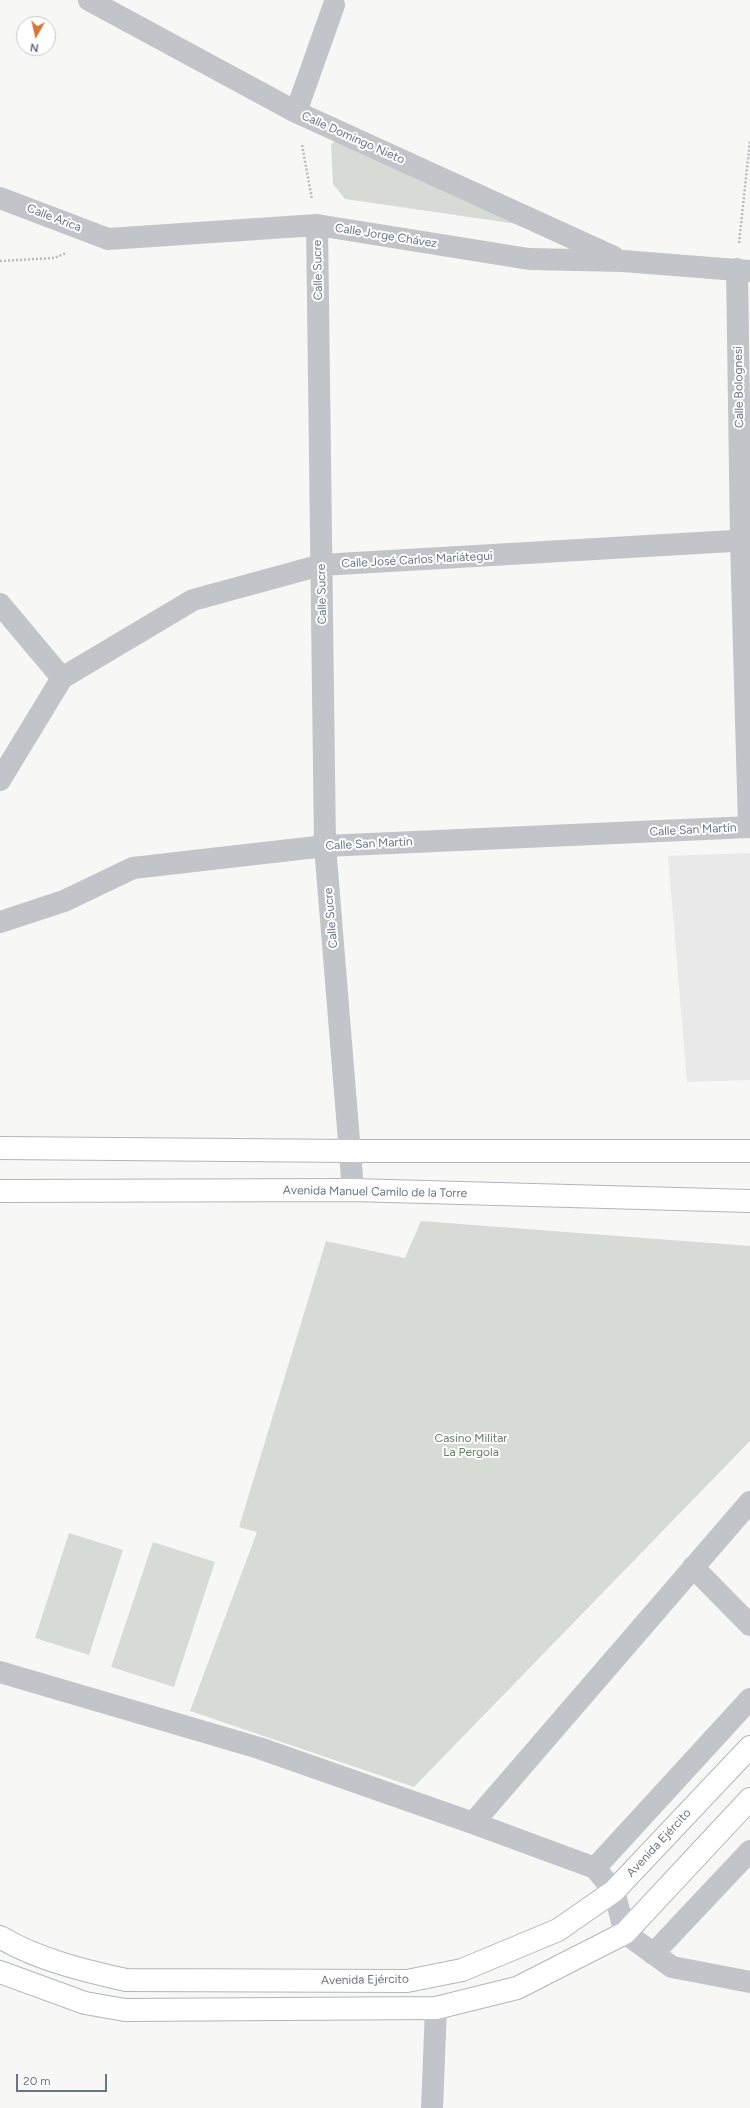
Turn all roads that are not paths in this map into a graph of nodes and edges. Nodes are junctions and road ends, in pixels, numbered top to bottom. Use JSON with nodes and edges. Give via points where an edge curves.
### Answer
{"nodes":[{"id":1,"x":89,"y":0,"type":"edge"},
{"id":2,"x":334,"y":5,"type":"dead end"},
{"id":3,"x":296,"y":112,"type":"junction"},
{"id":4,"x":0,"y":198,"type":"edge"},
{"id":5,"x":317,"y":225,"type":"junction"},
{"id":6,"x":108,"y":239,"type":"joint"},
{"id":7,"x":623,"y":261,"type":"junction"},
{"id":8,"x":743,"y":270,"type":"edge"},
{"id":9,"x":746,"y":540,"type":"edge"},
{"id":10,"x":321,"y":565,"type":"junction"},
{"id":11,"x":0,"y":604,"type":"edge"},
{"id":12,"x":62,"y":678,"type":"junction"},
{"id":13,"x":0,"y":780,"type":"edge"},
{"id":14,"x":750,"y":827,"type":"edge"},
{"id":15,"x":326,"y":846,"type":"junction"},
{"id":16,"x":0,"y":922,"type":"edge"},
{"id":17,"x":0,"y":1148,"type":"edge"},
{"id":18,"x":750,"y":1150,"type":"edge"},
{"id":19,"x":351,"y":1151,"type":"junction"},
{"id":20,"x":353,"y":1190,"type":"junction"},
{"id":21,"x":0,"y":1191,"type":"edge"},
{"id":22,"x":750,"y":1201,"type":"edge"},
{"id":23,"x":750,"y":1502,"type":"edge"},
{"id":24,"x":693,"y":1567,"type":"junction"},
{"id":25,"x":750,"y":1625,"type":"edge"},
{"id":26,"x":0,"y":1672,"type":"edge"},
{"id":27,"x":750,"y":1699,"type":"edge"},
{"id":28,"x":750,"y":1747,"type":"edge"},
{"id":29,"x":750,"y":1799,"type":"edge"},
{"id":30,"x":473,"y":1823,"type":"junction"},
{"id":31,"x":750,"y":1851,"type":"edge"},
{"id":32,"x":595,"y":1868,"type":"junction"},
{"id":33,"x":614,"y":1891,"type":"junction"},
{"id":34,"x":626,"y":1933,"type":"junction"},
{"id":35,"x":0,"y":1937,"type":"edge"},
{"id":36,"x":654,"y":1954,"type":"junction"},
{"id":37,"x":0,"y":1972,"type":"edge"},
{"id":38,"x":126,"y":1980,"type":"junction"},
{"id":39,"x":750,"y":1982,"type":"edge"},
{"id":40,"x":436,"y":2008,"type":"junction"},
{"id":41,"x":125,"y":2010,"type":"junction"},
{"id":42,"x":432,"y":2108,"type":"edge"}],
"edges":[{"from":1,"to":3,"type":"street","name":"Calle Domingo Nieto"},
{"from":2,"to":3,"type":"street"},
{"from":3,"to":7,"type":"street","name":"Calle Domingo Nieto"},
{"from":4,"to":6,"type":"street","name":"Calle Arica"},
{"from":5,"to":6,"type":"street","name":"Calle Jorge Chávez"},
{"from":5,"to":7,"type":"street","name":"Calle Jorge Chávez","via":[[529,259]]},
{"from":5,"to":10,"type":"street","name":"Calle Sucre"},
{"from":7,"to":8,"type":"street","name":"Calle Jorge Chávez"},
{"from":8,"to":9,"type":"street","name":"Calle Bolognesi"},
{"from":9,"to":10,"type":"street","name":"Calle José Carlos Mariátegui"},
{"from":9,"to":14,"type":"street","name":"Calle Bolognesi"},
{"from":10,"to":12,"type":"street","name":"Calle José Carlos Mariátegui","via":[[193,600]]},
{"from":10,"to":15,"type":"street","name":"Calle Sucre"},
{"from":11,"to":12,"type":"street"},
{"from":12,"to":13,"type":"street","name":"Calle José Carlos Mariátegui"},
{"from":14,"to":15,"type":"street","name":"Calle San Martín"},
{"from":15,"to":16,"type":"street","name":"Calle San Martín","via":[[133,868],[64,901]]},
{"from":15,"to":19,"type":"street","name":"Calle Sucre"},
{"from":17,"to":19,"type":"main road"},
{"from":18,"to":19,"type":"main road"},
{"from":19,"to":20,"type":"street","name":"Calle Sucre"},
{"from":20,"to":21,"type":"main road","name":"Avenida Manuel Camilo de la Torre"},
{"from":20,"to":22,"type":"main road","name":"Avenida Manuel Camilo de la Torre"},
{"from":23,"to":24,"type":"street"},
{"from":24,"to":25,"type":"street"},
{"from":24,"to":30,"type":"street"},
{"from":26,"to":30,"type":"street","via":[[260,1748]]},
{"from":27,"to":32,"type":"street"},
{"from":28,"to":33,"type":"main road","name":"Avenida Ejército"},
{"from":29,"to":34,"type":"main road"},
{"from":30,"to":32,"type":"street"},
{"from":31,"to":36,"type":"street"},
{"from":32,"to":33,"type":"street"},
{"from":33,"to":34,"type":"street"},
{"from":33,"to":38,"type":"main road","name":"Avenida Ejército","via":[[558,1930],[462,1970],[407,1981]]},
{"from":34,"to":36,"type":"street"},
{"from":34,"to":40,"type":"main road","via":[[517,1988]]},
{"from":35,"to":38,"type":"main road","name":"Avenida Ejército","via":[[14,1945],[90,1972]]},
{"from":36,"to":39,"type":"street","via":[[672,1967]]},
{"from":37,"to":41,"type":"main road","via":[[85,2003]]},
{"from":38,"to":41,"type":"main road"},
{"from":40,"to":41,"type":"main road"},
{"from":40,"to":42,"type":"street"}]}
